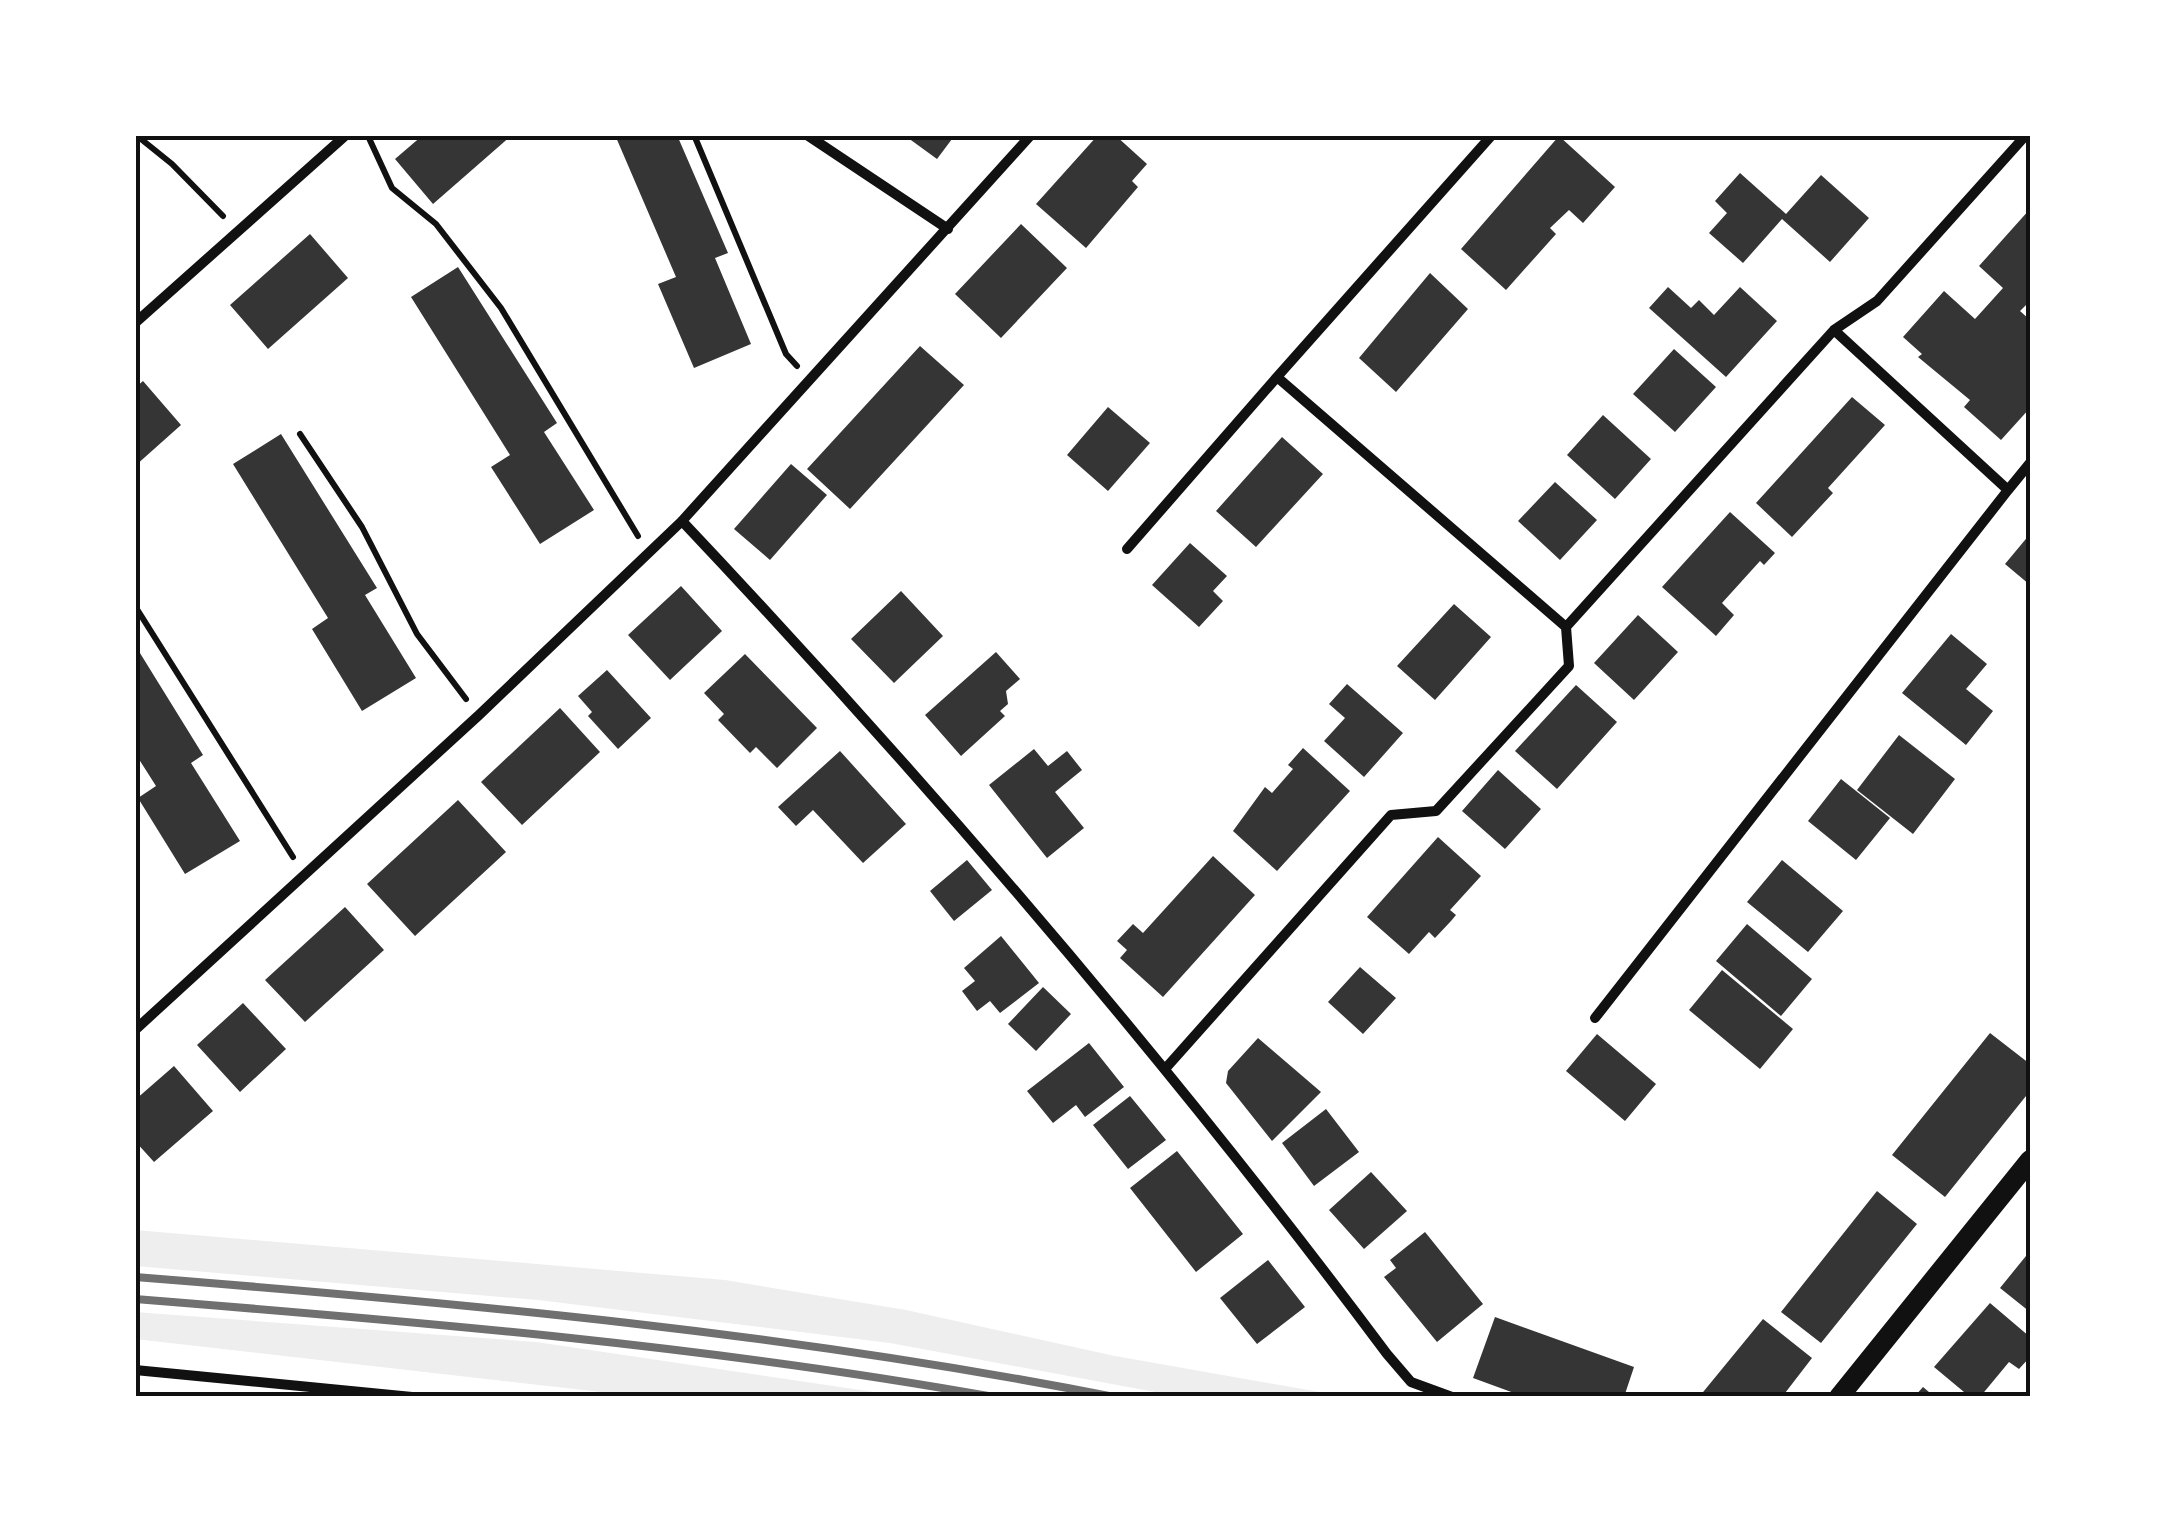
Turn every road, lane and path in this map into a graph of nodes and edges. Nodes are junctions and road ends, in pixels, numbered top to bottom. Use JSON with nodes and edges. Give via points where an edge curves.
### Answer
{"nodes":[{"id":1,"x":136,"y":135,"type":"edge"},
{"id":2,"x":346,"y":135,"type":"edge"},
{"id":3,"x":368,"y":135,"type":"edge"},
{"id":4,"x":694,"y":135,"type":"edge"},
{"id":5,"x":807,"y":135,"type":"edge"},
{"id":6,"x":1031,"y":135,"type":"edge"},
{"id":7,"x":1492,"y":135,"type":"edge"},
{"id":8,"x":2026,"y":135,"type":"edge"},
{"id":9,"x":948,"y":229,"type":"junction"},
{"id":10,"x":237,"y":232,"type":"junction"},
{"id":11,"x":135,"y":322,"type":"edge"},
{"id":12,"x":1834,"y":330,"type":"junction"},
{"id":13,"x":1278,"y":377,"type":"junction"},
{"id":14,"x":811,"y":381,"type":"junction"},
{"id":15,"x":300,"y":434,"type":"dead end"},
{"id":16,"x":2030,"y":463,"type":"edge"},
{"id":17,"x":2008,"y":490,"type":"junction"},
{"id":18,"x":682,"y":521,"type":"junction"},
{"id":19,"x":1126,"y":549,"type":"dead end"},
{"id":20,"x":649,"y":553,"type":"junction"},
{"id":21,"x":135,"y":606,"type":"edge"},
{"id":22,"x":1566,"y":626,"type":"junction"},
{"id":23,"x":479,"y":715,"type":"junction"},
{"id":24,"x":304,"y":875,"type":"junction"},
{"id":25,"x":1594,"y":1018,"type":"dead end"},
{"id":26,"x":135,"y":1030,"type":"edge"},
{"id":27,"x":1165,"y":1068,"type":"junction"},
{"id":28,"x":2030,"y":1160,"type":"edge"},
{"id":29,"x":135,"y":1370,"type":"edge"},
{"id":30,"x":412,"y":1397,"type":"edge"},
{"id":31,"x":1452,"y":1397,"type":"edge"},
{"id":32,"x":1838,"y":1397,"type":"edge"}],
"edges":[{"from":1,"to":10,"type":"path"},
{"from":2,"to":10,"type":"street"},
{"from":3,"to":20,"type":"path","via":[[392,188],[436,224],[501,308]]},
{"from":4,"to":14,"type":"path","via":[[786,354]]},
{"from":5,"to":9,"type":"street"},
{"from":6,"to":9,"type":"street"},
{"from":7,"to":13,"type":"street"},
{"from":8,"to":12,"type":"street","via":[[1877,301]]},
{"from":9,"to":14,"type":"street"},
{"from":10,"to":11,"type":"street"},
{"from":12,"to":17,"type":"street"},
{"from":12,"to":22,"type":"street"},
{"from":13,"to":19,"type":"street"},
{"from":13,"to":22,"type":"street"},
{"from":14,"to":18,"type":"street"},
{"from":15,"to":23,"type":"path","via":[[362,527],[417,634]]},
{"from":16,"to":17,"type":"street"},
{"from":17,"to":25,"type":"street"},
{"from":18,"to":20,"type":"street"},
{"from":18,"to":27,"type":"street","via":[[979,844]]},
{"from":20,"to":23,"type":"street"},
{"from":21,"to":24,"type":"path"},
{"from":22,"to":27,"type":"street","via":[[1570,666],[1436,811],[1391,815]]},
{"from":23,"to":24,"type":"street"},
{"from":24,"to":26,"type":"street"},
{"from":27,"to":31,"type":"street","via":[[1386,1354],[1411,1382]]},
{"from":28,"to":32,"type":"main road"},
{"from":29,"to":30,"type":"street"}]}
